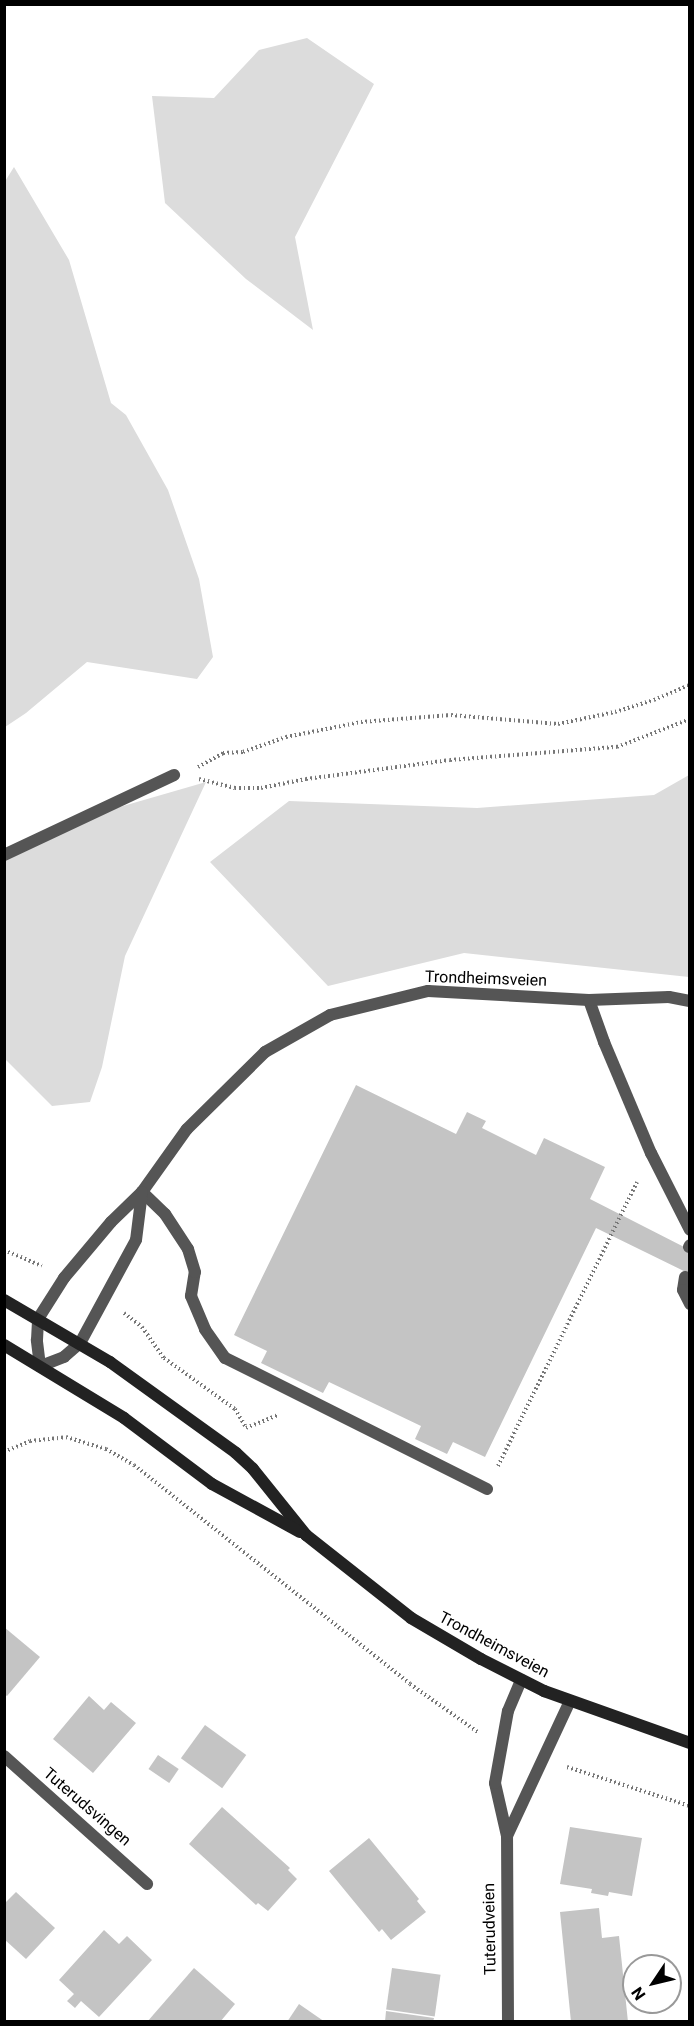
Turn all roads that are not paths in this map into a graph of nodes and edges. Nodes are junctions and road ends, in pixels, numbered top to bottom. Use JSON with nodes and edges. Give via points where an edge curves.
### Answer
{"nodes":[{"id":1,"x":180,"y":776,"type":"road end"},
{"id":2,"x":4,"y":855,"type":"edge"},
{"id":3,"x":589,"y":1000,"type":"junction"},
{"id":4,"x":690,"y":1001,"type":"edge"},
{"id":5,"x":142,"y":1192,"type":"junction"},
{"id":6,"x":690,"y":1230,"type":"edge"},
{"id":7,"x":685,"y":1277,"type":"dead end"},
{"id":8,"x":4,"y":1300,"type":"edge"},
{"id":9,"x":690,"y":1304,"type":"edge"},
{"id":10,"x":38,"y":1319,"type":"junction"},
{"id":11,"x":81,"y":1343,"type":"junction"},
{"id":12,"x":4,"y":1346,"type":"edge"},
{"id":13,"x":40,"y":1366,"type":"junction"},
{"id":14,"x":487,"y":1489,"type":"road end"},
{"id":15,"x":306,"y":1535,"type":"junction"},
{"id":16,"x":521,"y":1680,"type":"junction"},
{"id":17,"x":570,"y":1701,"type":"junction"},
{"id":18,"x":690,"y":1743,"type":"edge"},
{"id":19,"x":4,"y":1756,"type":"edge"},
{"id":20,"x":507,"y":1836,"type":"junction"},
{"id":21,"x":147,"y":1884,"type":"dead end"},
{"id":22,"x":508,"y":2022,"type":"edge"}],
"edges":[{"from":1,"to":2,"type":"street"},
{"from":3,"to":4,"type":"street","name":"Trondheimsveien"},
{"from":3,"to":5,"type":"street","name":"Trondheimsveien","via":[[428,990],[330,1015],[265,1052],[188,1129]]},
{"from":3,"to":6,"type":"street","via":[[651,1153]]},
{"from":5,"to":10,"type":"street","name":"Trondheimsveien","via":[[64,1278]]},
{"from":5,"to":11,"type":"street","name":"Trondheimsveien","via":[[136,1240]]},
{"from":5,"to":14,"type":"street","via":[[165,1214],[188,1250],[195,1272],[191,1296],[205,1329],[225,1358]]},
{"from":7,"to":9,"type":"street","via":[[683,1290]]},
{"from":8,"to":10,"type":"main road","name":"Trondheimsveien"},
{"from":10,"to":11,"type":"main road","name":"Trondheimsveien"},
{"from":10,"to":13,"type":"street"},
{"from":11,"to":13,"type":"street","name":"Trondheimsveien","via":[[64,1357]]},
{"from":11,"to":15,"type":"main road","name":"Trondheimsveien","via":[[236,1453]]},
{"from":12,"to":13,"type":"main road","name":"Trondheimsveien"},
{"from":13,"to":15,"type":"main road","name":"Trondheimsveien","via":[[124,1418],[212,1484]]},
{"from":15,"to":16,"type":"main road","name":"Trondheimsveien","via":[[411,1618]]},
{"from":16,"to":17,"type":"main road","name":"Trondheimsveien"},
{"from":16,"to":20,"type":"street","name":"Tuterudveien","via":[[508,1711],[495,1783]]},
{"from":17,"to":18,"type":"main road","name":"Trondheimsveien"},
{"from":17,"to":20,"type":"street","name":"Tuterudveien"},
{"from":19,"to":21,"type":"street","name":"Tuterudsvingen"},
{"from":20,"to":22,"type":"street","name":"Tuterudveien"}]}
